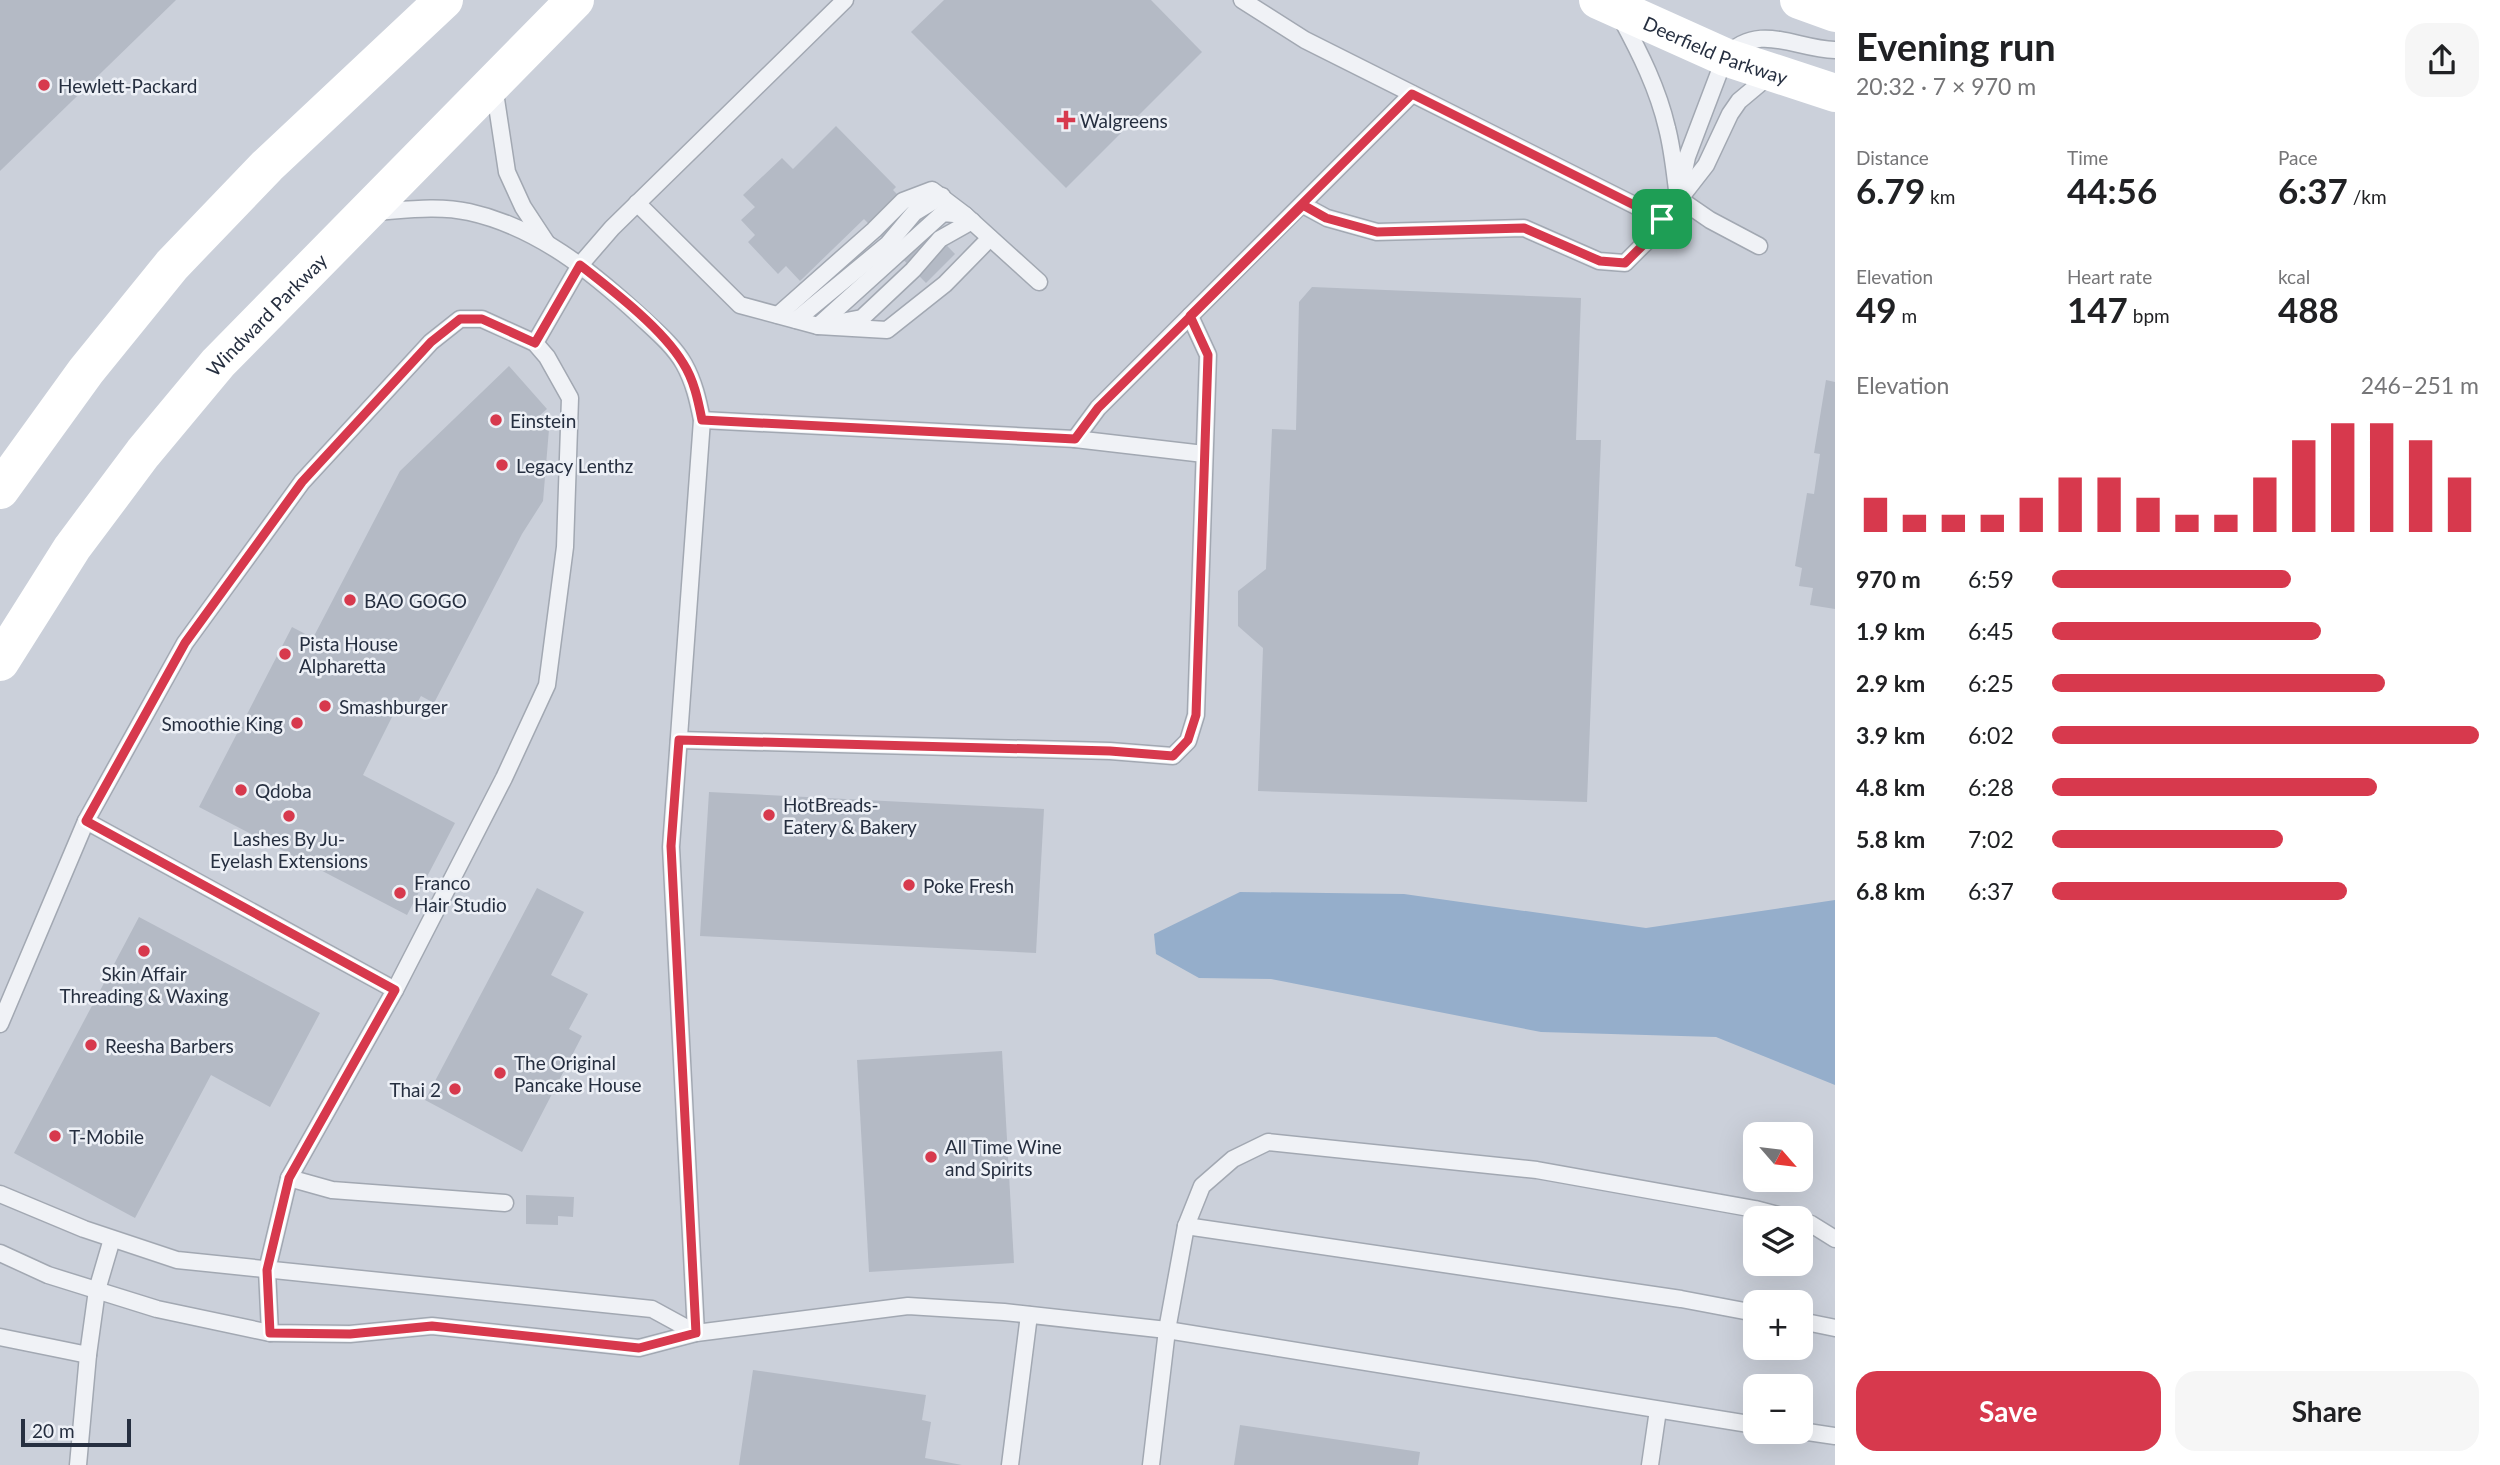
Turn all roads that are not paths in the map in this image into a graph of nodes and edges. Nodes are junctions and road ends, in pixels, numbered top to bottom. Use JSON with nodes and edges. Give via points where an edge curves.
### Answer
{"nodes":[{"id":1,"x":444,"y":0,"type":"edge"},
{"id":2,"x":575,"y":0,"type":"edge"},
{"id":3,"x":845,"y":0,"type":"edge"},
{"id":4,"x":1242,"y":0,"type":"edge"},
{"id":5,"x":1799,"y":0,"type":"edge"},
{"id":6,"x":1607,"y":4,"type":"edge"},
{"id":7,"x":1835,"y":13,"type":"edge"},
{"id":8,"x":1835,"y":50,"type":"edge"},
{"id":9,"x":1726,"y":57,"type":"junction"},
{"id":10,"x":1772,"y":73,"type":"junction"},
{"id":11,"x":494,"y":80,"type":"junction"},
{"id":12,"x":1835,"y":93,"type":"edge"},
{"id":13,"x":1412,"y":94,"type":"junction"},
{"id":14,"x":942,"y":197,"type":"junction"},
{"id":15,"x":1678,"y":198,"type":"junction"},
{"id":16,"x":638,"y":203,"type":"junction"},
{"id":17,"x":1303,"y":205,"type":"junction"},
{"id":18,"x":366,"y":212,"type":"junction"},
{"id":19,"x":969,"y":218,"type":"junction"},
{"id":20,"x":1662,"y":219,"type":"junction"},
{"id":21,"x":990,"y":238,"type":"junction"},
{"id":22,"x":547,"y":244,"type":"junction"},
{"id":23,"x":1759,"y":246,"type":"dead end"},
{"id":24,"x":580,"y":265,"type":"junction"},
{"id":25,"x":1039,"y":282,"type":"dead end"},
{"id":26,"x":778,"y":315,"type":"junction"},
{"id":27,"x":1190,"y":316,"type":"junction"},
{"id":28,"x":796,"y":320,"type":"junction"},
{"id":29,"x":818,"y":326,"type":"junction"},
{"id":30,"x":535,"y":343,"type":"junction"},
{"id":31,"x":702,"y":420,"type":"junction"},
{"id":32,"x":1075,"y":439,"type":"junction"},
{"id":33,"x":1204,"y":454,"type":"junction"},
{"id":34,"x":0,"y":490,"type":"edge"},
{"id":35,"x":0,"y":662,"type":"edge"},
{"id":36,"x":679,"y":740,"type":"junction"},
{"id":37,"x":86,"y":821,"type":"junction"},
{"id":38,"x":395,"y":990,"type":"junction"},
{"id":39,"x":0,"y":1024,"type":"edge"},
{"id":40,"x":289,"y":1178,"type":"junction"},
{"id":41,"x":0,"y":1194,"type":"edge"},
{"id":42,"x":505,"y":1203,"type":"dead end"},
{"id":43,"x":1743,"y":1207,"type":"edge"},
{"id":44,"x":1813,"y":1225,"type":"edge"},
{"id":45,"x":1186,"y":1226,"type":"junction"},
{"id":46,"x":112,"y":1239,"type":"junction"},
{"id":47,"x":1835,"y":1239,"type":"edge"},
{"id":48,"x":0,"y":1253,"type":"edge"},
{"id":49,"x":267,"y":1270,"type":"junction"},
{"id":50,"x":97,"y":1290,"type":"junction"},
{"id":51,"x":1743,"y":1311,"type":"edge"},
{"id":52,"x":1029,"y":1315,"type":"junction"},
{"id":53,"x":1813,"y":1323,"type":"edge"},
{"id":54,"x":1835,"y":1328,"type":"edge"},
{"id":55,"x":1167,"y":1330,"type":"junction"},
{"id":56,"x":270,"y":1333,"type":"junction"},
{"id":57,"x":696,"y":1333,"type":"junction"},
{"id":58,"x":0,"y":1337,"type":"edge"},
{"id":59,"x":88,"y":1354,"type":"junction"},
{"id":60,"x":1658,"y":1410,"type":"junction"},
{"id":61,"x":1743,"y":1423,"type":"edge"},
{"id":62,"x":1813,"y":1433,"type":"edge"},
{"id":63,"x":1835,"y":1436,"type":"edge"},
{"id":64,"x":78,"y":1465,"type":"edge"},
{"id":65,"x":1010,"y":1465,"type":"edge"},
{"id":66,"x":1151,"y":1465,"type":"edge"},
{"id":67,"x":1650,"y":1465,"type":"edge"}],
"edges":[{"from":1,"to":34,"type":"main road","via":[[267,166],[172,265],[86,370]]},
{"from":2,"to":11,"type":"main road","name":"Windward Parkway"},
{"from":3,"to":16,"type":"lane"},
{"from":4,"to":13,"type":"lane","via":[[1305,40]]},
{"from":5,"to":7,"type":"main road"},
{"from":6,"to":9,"type":"main road","name":"Deerfield Parkway"},
{"from":6,"to":15,"type":"lane","via":[[1641,57],[1657,95]]},
{"from":8,"to":9,"type":"lane","via":[[1749,39]]},
{"from":9,"to":10,"type":"main road","name":"Deerfield Parkway"},
{"from":9,"to":15,"type":"lane","via":[[1687,157]]},
{"from":10,"to":12,"type":"main road","name":"Deerfield Parkway"},
{"from":10,"to":15,"type":"lane","via":[[1739,101],[1706,165]]},
{"from":11,"to":18,"type":"main road","name":"Windward Parkway"},
{"from":11,"to":22,"type":"lane","via":[[507,172]]},
{"from":13,"to":17,"type":"lane"},
{"from":13,"to":20,"type":"lane"},
{"from":14,"to":19,"type":"lane"},
{"from":14,"to":26,"type":"lane","via":[[932,190],[903,201]]},
{"from":14,"to":28,"type":"lane","via":[[914,213],[888,244]]},
{"from":15,"to":20,"type":"lane"},
{"from":15,"to":23,"type":"lane"},
{"from":16,"to":24,"type":"lane"},
{"from":16,"to":26,"type":"lane","via":[[740,305]]},
{"from":17,"to":20,"type":"lane","via":[[1326,218],[1377,232],[1524,228],[1600,261],[1625,263]]},
{"from":17,"to":27,"type":"lane"},
{"from":18,"to":22,"type":"lane","via":[[469,212]]},
{"from":18,"to":35,"type":"main road","name":"Windward Parkway","via":[[218,363],[144,453],[72,548]]},
{"from":19,"to":21,"type":"lane"},
{"from":19,"to":29,"type":"lane","via":[[940,239],[862,318]]},
{"from":19,"to":29,"type":"lane","via":[[943,213]]},
{"from":21,"to":25,"type":"lane"},
{"from":21,"to":29,"type":"lane","via":[[945,284],[887,330]]},
{"from":22,"to":24,"type":"lane"},
{"from":24,"to":30,"type":"lane"},
{"from":24,"to":31,"type":"lane","via":[[663,338],[683,362]]},
{"from":26,"to":28,"type":"lane"},
{"from":27,"to":32,"type":"lane","via":[[1098,408]]},
{"from":27,"to":33,"type":"lane","via":[[1208,355]]},
{"from":28,"to":29,"type":"lane"},
{"from":30,"to":37,"type":"lane","via":[[482,319],[460,319],[431,342],[302,482],[185,643]]},
{"from":30,"to":38,"type":"lane","via":[[570,398],[565,547],[547,685]]},
{"from":31,"to":32,"type":"lane"},
{"from":31,"to":36,"type":"lane"},
{"from":32,"to":33,"type":"lane"},
{"from":33,"to":36,"type":"lane","via":[[1196,715],[1188,740],[1173,756]]},
{"from":36,"to":57,"type":"lane","via":[[671,846]]},
{"from":37,"to":38,"type":"lane"},
{"from":37,"to":39,"type":"lane"},
{"from":38,"to":40,"type":"lane"},
{"from":40,"to":42,"type":"lane","via":[[332,1190]]},
{"from":40,"to":49,"type":"lane"},
{"from":41,"to":46,"type":"lane"},
{"from":43,"to":45,"type":"lane","via":[[1537,1170],[1268,1142],[1233,1159],[1202,1186]]},
{"from":44,"to":47,"type":"lane"},
{"from":45,"to":51,"type":"lane"},
{"from":45,"to":55,"type":"lane"},
{"from":46,"to":49,"type":"lane","via":[[177,1260]]},
{"from":46,"to":50,"type":"lane"},
{"from":48,"to":50,"type":"lane"},
{"from":49,"to":56,"type":"lane"},
{"from":49,"to":57,"type":"lane","via":[[652,1308]]},
{"from":50,"to":56,"type":"lane","via":[[158,1309]]},
{"from":50,"to":59,"type":"lane"},
{"from":52,"to":55,"type":"lane"},
{"from":52,"to":57,"type":"lane","via":[[908,1306]]},
{"from":52,"to":65,"type":"lane"},
{"from":53,"to":54,"type":"lane"},
{"from":55,"to":60,"type":"lane"},
{"from":55,"to":66,"type":"lane"},
{"from":56,"to":57,"type":"lane","via":[[350,1334],[432,1326],[639,1348]]},
{"from":58,"to":59,"type":"lane"},
{"from":59,"to":64,"type":"lane"},
{"from":60,"to":61,"type":"lane"},
{"from":60,"to":67,"type":"lane"},
{"from":62,"to":63,"type":"lane"}]}
